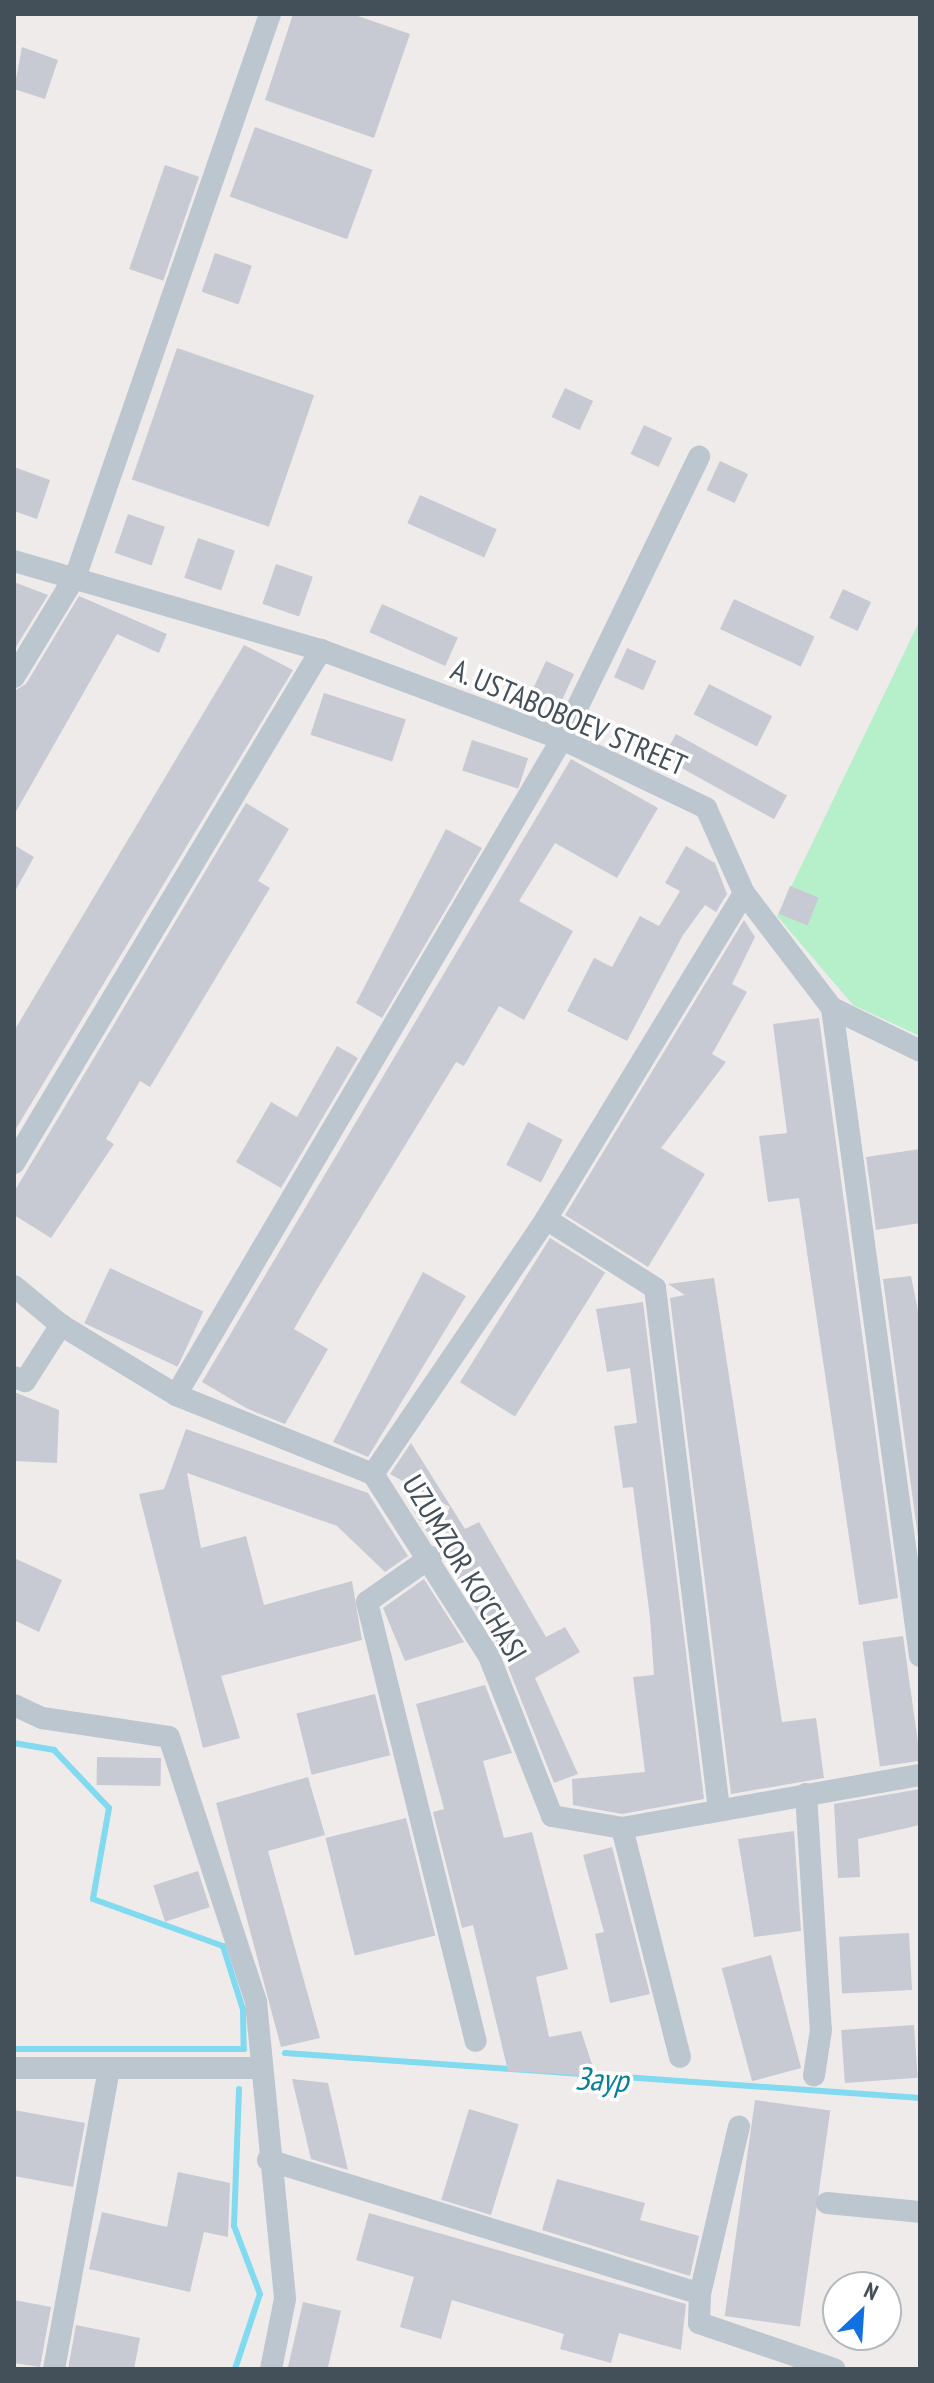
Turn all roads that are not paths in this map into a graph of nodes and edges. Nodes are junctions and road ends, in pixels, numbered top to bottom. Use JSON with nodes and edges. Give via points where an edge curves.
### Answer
{"nodes":[{"id":1,"x":270,"y":14,"type":"edge"},
{"id":2,"x":699,"y":457,"type":"dead end"},
{"id":3,"x":14,"y":561,"type":"edge"},
{"id":4,"x":76,"y":575,"type":"junction"},
{"id":5,"x":321,"y":650,"type":"junction"},
{"id":6,"x":14,"y":677,"type":"edge"},
{"id":7,"x":562,"y":739,"type":"junction"},
{"id":8,"x":744,"y":893,"type":"junction"},
{"id":9,"x":832,"y":1008,"type":"junction"},
{"id":10,"x":920,"y":1051,"type":"edge"},
{"id":11,"x":14,"y":1163,"type":"edge"},
{"id":12,"x":546,"y":1219,"type":"junction"},
{"id":13,"x":14,"y":1286,"type":"edge"},
{"id":14,"x":61,"y":1325,"type":"junction"},
{"id":15,"x":14,"y":1377,"type":"edge"},
{"id":16,"x":176,"y":1395,"type":"junction"},
{"id":17,"x":373,"y":1474,"type":"junction"},
{"id":18,"x":431,"y":1557,"type":"junction"},
{"id":19,"x":920,"y":1656,"type":"edge"},
{"id":20,"x":14,"y":1705,"type":"edge"},
{"id":21,"x":920,"y":1775,"type":"edge"},
{"id":22,"x":806,"y":1794,"type":"junction"},
{"id":23,"x":719,"y":1809,"type":"junction"},
{"id":24,"x":622,"y":1828,"type":"junction"},
{"id":25,"x":476,"y":2041,"type":"dead end"},
{"id":26,"x":680,"y":2057,"type":"dead end"},
{"id":27,"x":14,"y":2068,"type":"edge"},
{"id":28,"x":109,"y":2068,"type":"junction"},
{"id":29,"x":260,"y":2068,"type":"junction"},
{"id":30,"x":814,"y":2075,"type":"dead end"},
{"id":31,"x":739,"y":2126,"type":"dead end"},
{"id":32,"x":268,"y":2160,"type":"junction"},
{"id":33,"x":827,"y":2203,"type":"dead end"},
{"id":34,"x":920,"y":2212,"type":"edge"},
{"id":35,"x":700,"y":2294,"type":"junction"},
{"id":36,"x":54,"y":2369,"type":"edge"},
{"id":37,"x":271,"y":2369,"type":"edge"},
{"id":38,"x":834,"y":2369,"type":"edge"}],
"edges":[{"from":1,"to":4,"type":"street"},
{"from":2,"to":7,"type":"street"},
{"from":3,"to":4,"type":"street","name":"A. USTABOBOEV STREET"},
{"from":4,"to":5,"type":"street","name":"A. USTABOBOEV STREET"},
{"from":4,"to":6,"type":"street"},
{"from":5,"to":7,"type":"street","name":"A. USTABOBOEV STREET"},
{"from":5,"to":11,"type":"street"},
{"from":7,"to":8,"type":"street","name":"A. USTABOBOEV STREET","via":[[706,808]]},
{"from":7,"to":16,"type":"street"},
{"from":8,"to":9,"type":"street","name":"A. USTABOBOEV STREET"},
{"from":8,"to":12,"type":"street"},
{"from":9,"to":10,"type":"street"},
{"from":9,"to":19,"type":"street","name":"A. USTABOBOEV STREET"},
{"from":12,"to":17,"type":"street"},
{"from":12,"to":23,"type":"street","via":[[655,1288]]},
{"from":13,"to":14,"type":"street","name":"UZUMZOR KO'CHASI"},
{"from":14,"to":15,"type":"street","via":[[25,1381]]},
{"from":14,"to":16,"type":"street","name":"UZUMZOR KO'CHASI"},
{"from":16,"to":17,"type":"street","name":"UZUMZOR KO'CHASI"},
{"from":17,"to":18,"type":"street","name":"UZUMZOR KO'CHASI"},
{"from":18,"to":24,"type":"street","name":"UZUMZOR KO'CHASI","via":[[489,1656],[552,1816]]},
{"from":18,"to":25,"type":"street","via":[[367,1602]]},
{"from":20,"to":29,"type":"street","via":[[42,1718],[169,1737],[256,2002]]},
{"from":21,"to":22,"type":"street","name":"UZUMZOR KO'CHASI"},
{"from":22,"to":23,"type":"street","name":"UZUMZOR KO'CHASI"},
{"from":22,"to":30,"type":"street","via":[[821,2030]]},
{"from":23,"to":24,"type":"street","name":"UZUMZOR KO'CHASI"},
{"from":24,"to":26,"type":"street"},
{"from":27,"to":28,"type":"street"},
{"from":28,"to":29,"type":"street"},
{"from":28,"to":36,"type":"street"},
{"from":29,"to":32,"type":"street"},
{"from":31,"to":35,"type":"street"},
{"from":32,"to":35,"type":"street"},
{"from":32,"to":37,"type":"street","via":[[285,2299]]},
{"from":33,"to":34,"type":"street"},
{"from":35,"to":38,"type":"street","via":[[699,2323]]}]}
